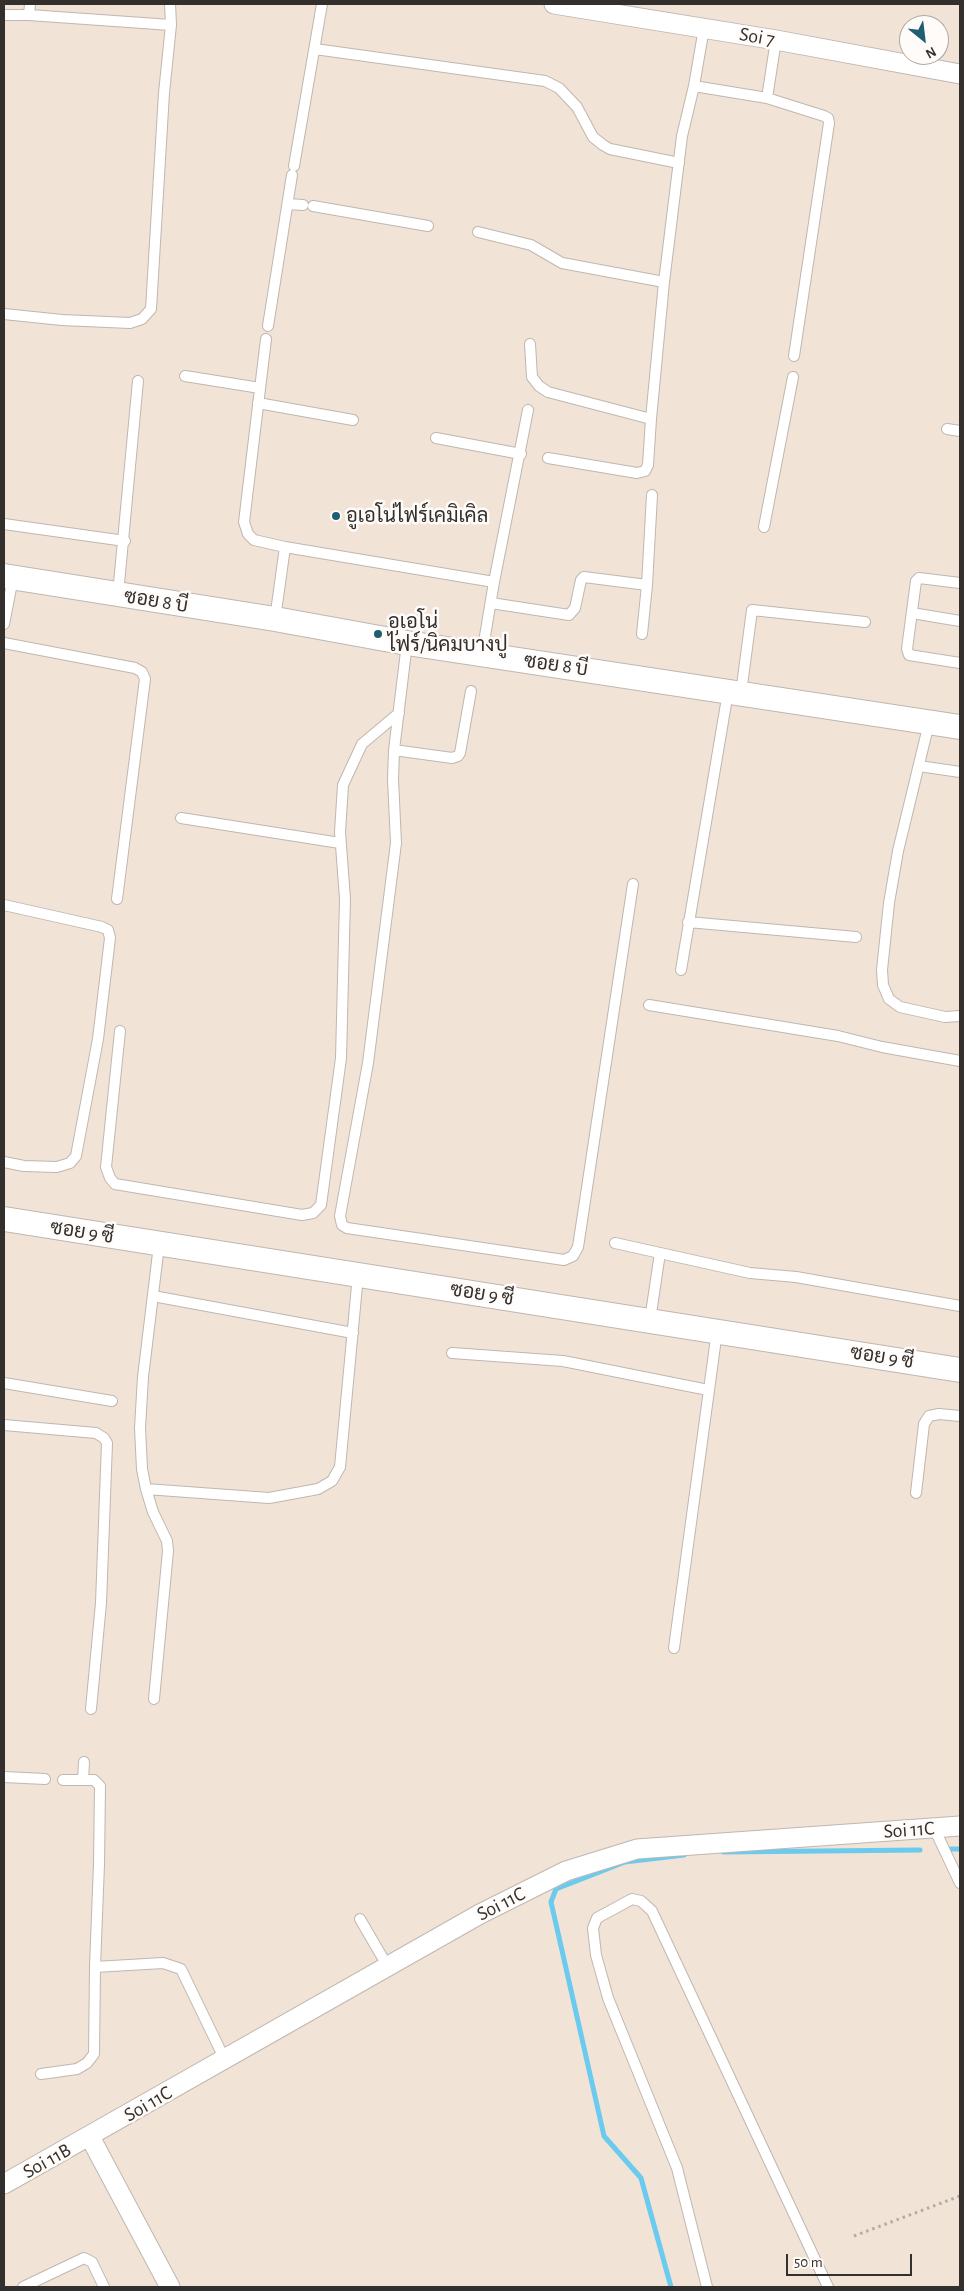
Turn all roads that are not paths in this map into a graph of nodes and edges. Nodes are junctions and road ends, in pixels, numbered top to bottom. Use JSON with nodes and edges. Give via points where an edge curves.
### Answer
{"nodes":[{"id":1,"x":30,"y":4,"type":"edge"},
{"id":2,"x":170,"y":4,"type":"edge"},
{"id":3,"x":322,"y":4,"type":"edge"},
{"id":4,"x":554,"y":4,"type":"edge"},
{"id":5,"x":4,"y":15,"type":"edge"},
{"id":6,"x":29,"y":15,"type":"junction"},
{"id":7,"x":171,"y":25,"type":"junction"},
{"id":8,"x":704,"y":28,"type":"junction"},
{"id":9,"x":776,"y":40,"type":"junction"},
{"id":10,"x":315,"y":49,"type":"junction"},
{"id":11,"x":960,"y":74,"type":"edge"},
{"id":12,"x":694,"y":86,"type":"junction"},
{"id":13,"x":767,"y":98,"type":"junction"},
{"id":14,"x":678,"y":163,"type":"junction"},
{"id":15,"x":288,"y":204,"type":"junction"},
{"id":16,"x":428,"y":226,"type":"dead end"},
{"id":17,"x":478,"y":232,"type":"dead end"},
{"id":18,"x":664,"y":282,"type":"junction"},
{"id":19,"x":4,"y":314,"type":"edge"},
{"id":20,"x":268,"y":326,"type":"dead end"},
{"id":21,"x":266,"y":339,"type":"dead end"},
{"id":22,"x":530,"y":344,"type":"dead end"},
{"id":23,"x":794,"y":356,"type":"dead end"},
{"id":24,"x":186,"y":376,"type":"dead end"},
{"id":25,"x":793,"y":377,"type":"dead end"},
{"id":26,"x":138,"y":381,"type":"dead end"},
{"id":27,"x":260,"y":388,"type":"junction"},
{"id":28,"x":258,"y":403,"type":"junction"},
{"id":29,"x":528,"y":410,"type":"dead end"},
{"id":30,"x":651,"y":419,"type":"junction"},
{"id":31,"x":353,"y":420,"type":"dead end"},
{"id":32,"x":947,"y":429,"type":"dead end"},
{"id":33,"x":960,"y":431,"type":"edge"},
{"id":34,"x":436,"y":438,"type":"dead end"},
{"id":35,"x":521,"y":454,"type":"junction"},
{"id":36,"x":548,"y":458,"type":"dead end"},
{"id":37,"x":652,"y":495,"type":"dead end"},
{"id":38,"x":4,"y":524,"type":"edge"},
{"id":39,"x":764,"y":527,"type":"dead end"},
{"id":40,"x":124,"y":541,"type":"junction"},
{"id":41,"x":286,"y":547,"type":"junction"},
{"id":42,"x":9,"y":577,"type":"edge"},
{"id":43,"x":494,"y":582,"type":"junction"},
{"id":44,"x":960,"y":583,"type":"edge"},
{"id":45,"x":647,"y":586,"type":"junction"},
{"id":46,"x":118,"y":595,"type":"junction"},
{"id":47,"x":491,"y":603,"type":"junction"},
{"id":48,"x":912,"y":613,"type":"junction"},
{"id":49,"x":275,"y":619,"type":"junction"},
{"id":50,"x":865,"y":622,"type":"dead end"},
{"id":51,"x":960,"y":622,"type":"edge"},
{"id":52,"x":4,"y":624,"type":"edge"},
{"id":53,"x":642,"y":634,"type":"dead end"},
{"id":54,"x":4,"y":643,"type":"edge"},
{"id":55,"x":407,"y":643,"type":"junction"},
{"id":56,"x":482,"y":654,"type":"junction"},
{"id":57,"x":960,"y":663,"type":"edge"},
{"id":58,"x":471,"y":691,"type":"dead end"},
{"id":59,"x":734,"y":692,"type":"junction"},
{"id":60,"x":399,"y":713,"type":"junction"},
{"id":61,"x":930,"y":722,"type":"junction"},
{"id":62,"x":960,"y":726,"type":"edge"},
{"id":63,"x":394,"y":750,"type":"junction"},
{"id":64,"x":919,"y":766,"type":"junction"},
{"id":65,"x":960,"y":772,"type":"edge"},
{"id":66,"x":181,"y":818,"type":"dead end"},
{"id":67,"x":340,"y":843,"type":"junction"},
{"id":68,"x":633,"y":884,"type":"dead end"},
{"id":69,"x":117,"y":899,"type":"dead end"},
{"id":70,"x":4,"y":906,"type":"edge"},
{"id":71,"x":688,"y":922,"type":"junction"},
{"id":72,"x":856,"y":937,"type":"dead end"},
{"id":73,"x":681,"y":970,"type":"dead end"},
{"id":74,"x":649,"y":1005,"type":"dead end"},
{"id":75,"x":960,"y":1016,"type":"edge"},
{"id":76,"x":120,"y":1031,"type":"dead end"},
{"id":77,"x":960,"y":1061,"type":"edge"},
{"id":78,"x":4,"y":1162,"type":"edge"},
{"id":79,"x":4,"y":1219,"type":"edge"},
{"id":80,"x":615,"y":1243,"type":"dead end"},
{"id":81,"x":159,"y":1244,"type":"junction"},
{"id":82,"x":660,"y":1253,"type":"junction"},
{"id":83,"x":358,"y":1274,"type":"junction"},
{"id":84,"x":153,"y":1296,"type":"junction"},
{"id":85,"x":960,"y":1306,"type":"edge"},
{"id":86,"x":650,"y":1320,"type":"junction"},
{"id":87,"x":717,"y":1331,"type":"junction"},
{"id":88,"x":353,"y":1333,"type":"junction"},
{"id":89,"x":452,"y":1353,"type":"dead end"},
{"id":90,"x":960,"y":1370,"type":"edge"},
{"id":91,"x":4,"y":1383,"type":"edge"},
{"id":92,"x":708,"y":1390,"type":"junction"},
{"id":93,"x":112,"y":1401,"type":"dead end"},
{"id":94,"x":960,"y":1416,"type":"edge"},
{"id":95,"x":4,"y":1425,"type":"edge"},
{"id":96,"x":146,"y":1489,"type":"junction"},
{"id":97,"x":916,"y":1493,"type":"dead end"},
{"id":98,"x":674,"y":1648,"type":"dead end"},
{"id":99,"x":154,"y":1699,"type":"dead end"},
{"id":100,"x":91,"y":1708,"type":"dead end"},
{"id":101,"x":84,"y":1762,"type":"dead end"},
{"id":102,"x":4,"y":1778,"type":"edge"},
{"id":103,"x":45,"y":1779,"type":"dead end"},
{"id":104,"x":63,"y":1780,"type":"dead end"},
{"id":105,"x":83,"y":1780,"type":"junction"},
{"id":106,"x":960,"y":1826,"type":"edge"},
{"id":107,"x":934,"y":1828,"type":"junction"},
{"id":108,"x":960,"y":1883,"type":"edge"},
{"id":109,"x":360,"y":1919,"type":"dead end"},
{"id":110,"x":95,"y":1967,"type":"junction"},
{"id":111,"x":388,"y":1967,"type":"junction"},
{"id":112,"x":226,"y":2060,"type":"junction"},
{"id":113,"x":41,"y":2074,"type":"dead end"},
{"id":114,"x":90,"y":2137,"type":"junction"},
{"id":115,"x":4,"y":2184,"type":"edge"},
{"id":116,"x":23,"y":2287,"type":"edge"},
{"id":117,"x":104,"y":2287,"type":"edge"},
{"id":118,"x":170,"y":2287,"type":"edge"},
{"id":119,"x":707,"y":2287,"type":"edge"},
{"id":120,"x":828,"y":2287,"type":"edge"}],
"edges":[{"from":1,"to":6,"type":"lane"},
{"from":2,"to":7,"type":"lane"},
{"from":3,"to":10,"type":"lane"},
{"from":4,"to":8,"type":"street","name":"Soi 7"},
{"from":5,"to":6,"type":"lane"},
{"from":6,"to":7,"type":"lane"},
{"from":7,"to":19,"type":"lane","via":[[151,309],[142,319],[130,323]]},
{"from":8,"to":9,"type":"street","name":"Soi 7"},
{"from":8,"to":12,"type":"lane"},
{"from":9,"to":11,"type":"street","name":"Soi 7"},
{"from":9,"to":13,"type":"lane"},
{"from":10,"to":14,"type":"lane","via":[[545,81],[559,88],[577,107],[594,137],[603,145]]},
{"from":10,"to":15,"type":"lane"},
{"from":12,"to":13,"type":"lane"},
{"from":12,"to":14,"type":"lane"},
{"from":13,"to":23,"type":"lane","via":[[824,116],[829,122]]},
{"from":14,"to":18,"type":"lane"},
{"from":15,"to":16,"type":"lane"},
{"from":15,"to":20,"type":"lane"},
{"from":17,"to":18,"type":"lane","via":[[531,245],[562,263]]},
{"from":18,"to":30,"type":"lane"},
{"from":21,"to":27,"type":"lane"},
{"from":22,"to":30,"type":"lane","via":[[532,377],[548,392]]},
{"from":24,"to":27,"type":"lane"},
{"from":25,"to":39,"type":"lane"},
{"from":26,"to":40,"type":"lane"},
{"from":27,"to":28,"type":"lane"},
{"from":28,"to":31,"type":"lane"},
{"from":28,"to":41,"type":"lane","via":[[244,522],[254,540]]},
{"from":29,"to":35,"type":"lane"},
{"from":30,"to":36,"type":"lane","via":[[645,471],[637,473]]},
{"from":32,"to":33,"type":"lane"},
{"from":34,"to":35,"type":"lane"},
{"from":35,"to":43,"type":"lane"},
{"from":37,"to":45,"type":"lane"},
{"from":38,"to":40,"type":"lane"},
{"from":40,"to":46,"type":"lane"},
{"from":41,"to":43,"type":"lane"},
{"from":41,"to":49,"type":"lane"},
{"from":42,"to":46,"type":"street","name":"ซอย 8 บี"},
{"from":42,"to":52,"type":"lane"},
{"from":43,"to":47,"type":"lane"},
{"from":44,"to":48,"type":"lane","via":[[919,578]]},
{"from":45,"to":47,"type":"lane","via":[[584,577],[575,608],[569,615]]},
{"from":45,"to":53,"type":"lane"},
{"from":46,"to":49,"type":"street","name":"ซอย 8 บี"},
{"from":47,"to":56,"type":"lane"},
{"from":48,"to":51,"type":"lane"},
{"from":48,"to":57,"type":"lane","via":[[909,655]]},
{"from":49,"to":55,"type":"street","name":"ซอย 8 บี"},
{"from":50,"to":59,"type":"lane","via":[[752,607]]},
{"from":54,"to":69,"type":"lane","via":[[135,668],[146,680]]},
{"from":55,"to":56,"type":"street","name":"ซอย 8 บี"},
{"from":55,"to":60,"type":"lane"},
{"from":56,"to":59,"type":"street","name":"ซอย 8 บี"},
{"from":58,"to":63,"type":"lane","via":[[458,756],[452,758]]},
{"from":59,"to":61,"type":"street","name":"ซอย 8 บี"},
{"from":59,"to":71,"type":"lane"},
{"from":60,"to":63,"type":"lane"},
{"from":60,"to":67,"type":"lane","via":[[362,744],[343,785]]},
{"from":61,"to":62,"type":"street","name":"ซอย 8 บี"},
{"from":61,"to":64,"type":"lane"},
{"from":63,"to":68,"type":"lane","via":[[392,779],[396,843],[368,1063],[340,1216],[342,1225],[347,1228],[564,1260],[573,1256],[578,1247]]},
{"from":64,"to":65,"type":"lane"},
{"from":64,"to":75,"type":"lane","via":[[889,903],[883,985],[889,999],[900,1007]]},
{"from":66,"to":67,"type":"lane"},
{"from":67,"to":76,"type":"lane","via":[[345,898],[341,1058],[320,1206],[313,1213],[302,1215],[115,1184],[106,1168]]},
{"from":70,"to":78,"type":"lane","via":[[102,926],[108,930],[110,938],[98,1039],[76,1156],[70,1163],[57,1167]]},
{"from":71,"to":72,"type":"lane"},
{"from":71,"to":73,"type":"lane"},
{"from":74,"to":77,"type":"lane","via":[[838,1036]]},
{"from":79,"to":81,"type":"street","name":"ซอย 9 ซี"},
{"from":80,"to":82,"type":"lane"},
{"from":81,"to":83,"type":"street","name":"ซอย 9 ซี"},
{"from":81,"to":84,"type":"lane"},
{"from":82,"to":85,"type":"lane","via":[[750,1273],[796,1276]]},
{"from":82,"to":86,"type":"lane"},
{"from":83,"to":86,"type":"street","name":"ซอย 9 ซี"},
{"from":83,"to":88,"type":"lane"},
{"from":84,"to":88,"type":"lane"},
{"from":84,"to":96,"type":"lane","via":[[140,1428]]},
{"from":86,"to":87,"type":"street","name":"ซอย 9 ซี"},
{"from":87,"to":90,"type":"street","name":"ซอย 9 ซี"},
{"from":87,"to":92,"type":"lane"},
{"from":88,"to":96,"type":"lane","via":[[340,1467],[332,1481],[318,1489],[269,1498]]},
{"from":89,"to":92,"type":"lane","via":[[563,1361]]},
{"from":91,"to":93,"type":"lane"},
{"from":92,"to":98,"type":"lane"},
{"from":94,"to":97,"type":"lane","via":[[928,1416],[924,1424]]},
{"from":95,"to":100,"type":"lane","via":[[96,1433],[107,1443],[101,1603]]},
{"from":96,"to":99,"type":"lane","via":[[168,1551]]},
{"from":101,"to":105,"type":"lane"},
{"from":102,"to":103,"type":"lane"},
{"from":104,"to":105,"type":"lane"},
{"from":105,"to":110,"type":"lane","via":[[94,1780],[100,1786]]},
{"from":106,"to":107,"type":"street","name":"Soi 11C"},
{"from":107,"to":108,"type":"lane"},
{"from":107,"to":111,"type":"street","name":"Soi 11C","via":[[636,1849],[566,1871],[480,1914]]},
{"from":109,"to":111,"type":"lane"},
{"from":110,"to":112,"type":"lane","via":[[163,1963],[181,1969]]},
{"from":110,"to":113,"type":"lane","via":[[94,2054],[76,2069]]},
{"from":111,"to":112,"type":"street","name":"Soi 11C"},
{"from":112,"to":114,"type":"street","name":"Soi 11C"},
{"from":114,"to":115,"type":"street","name":"Soi 11B"},
{"from":114,"to":118,"type":"street"},
{"from":116,"to":117,"type":"lane","via":[[84,2258],[92,2262]]},
{"from":119,"to":120,"type":"lane","via":[[677,2168],[608,1998],[596,1955],[593,1928],[597,1918],[632,1900],[641,1901],[652,1911]]}]}
